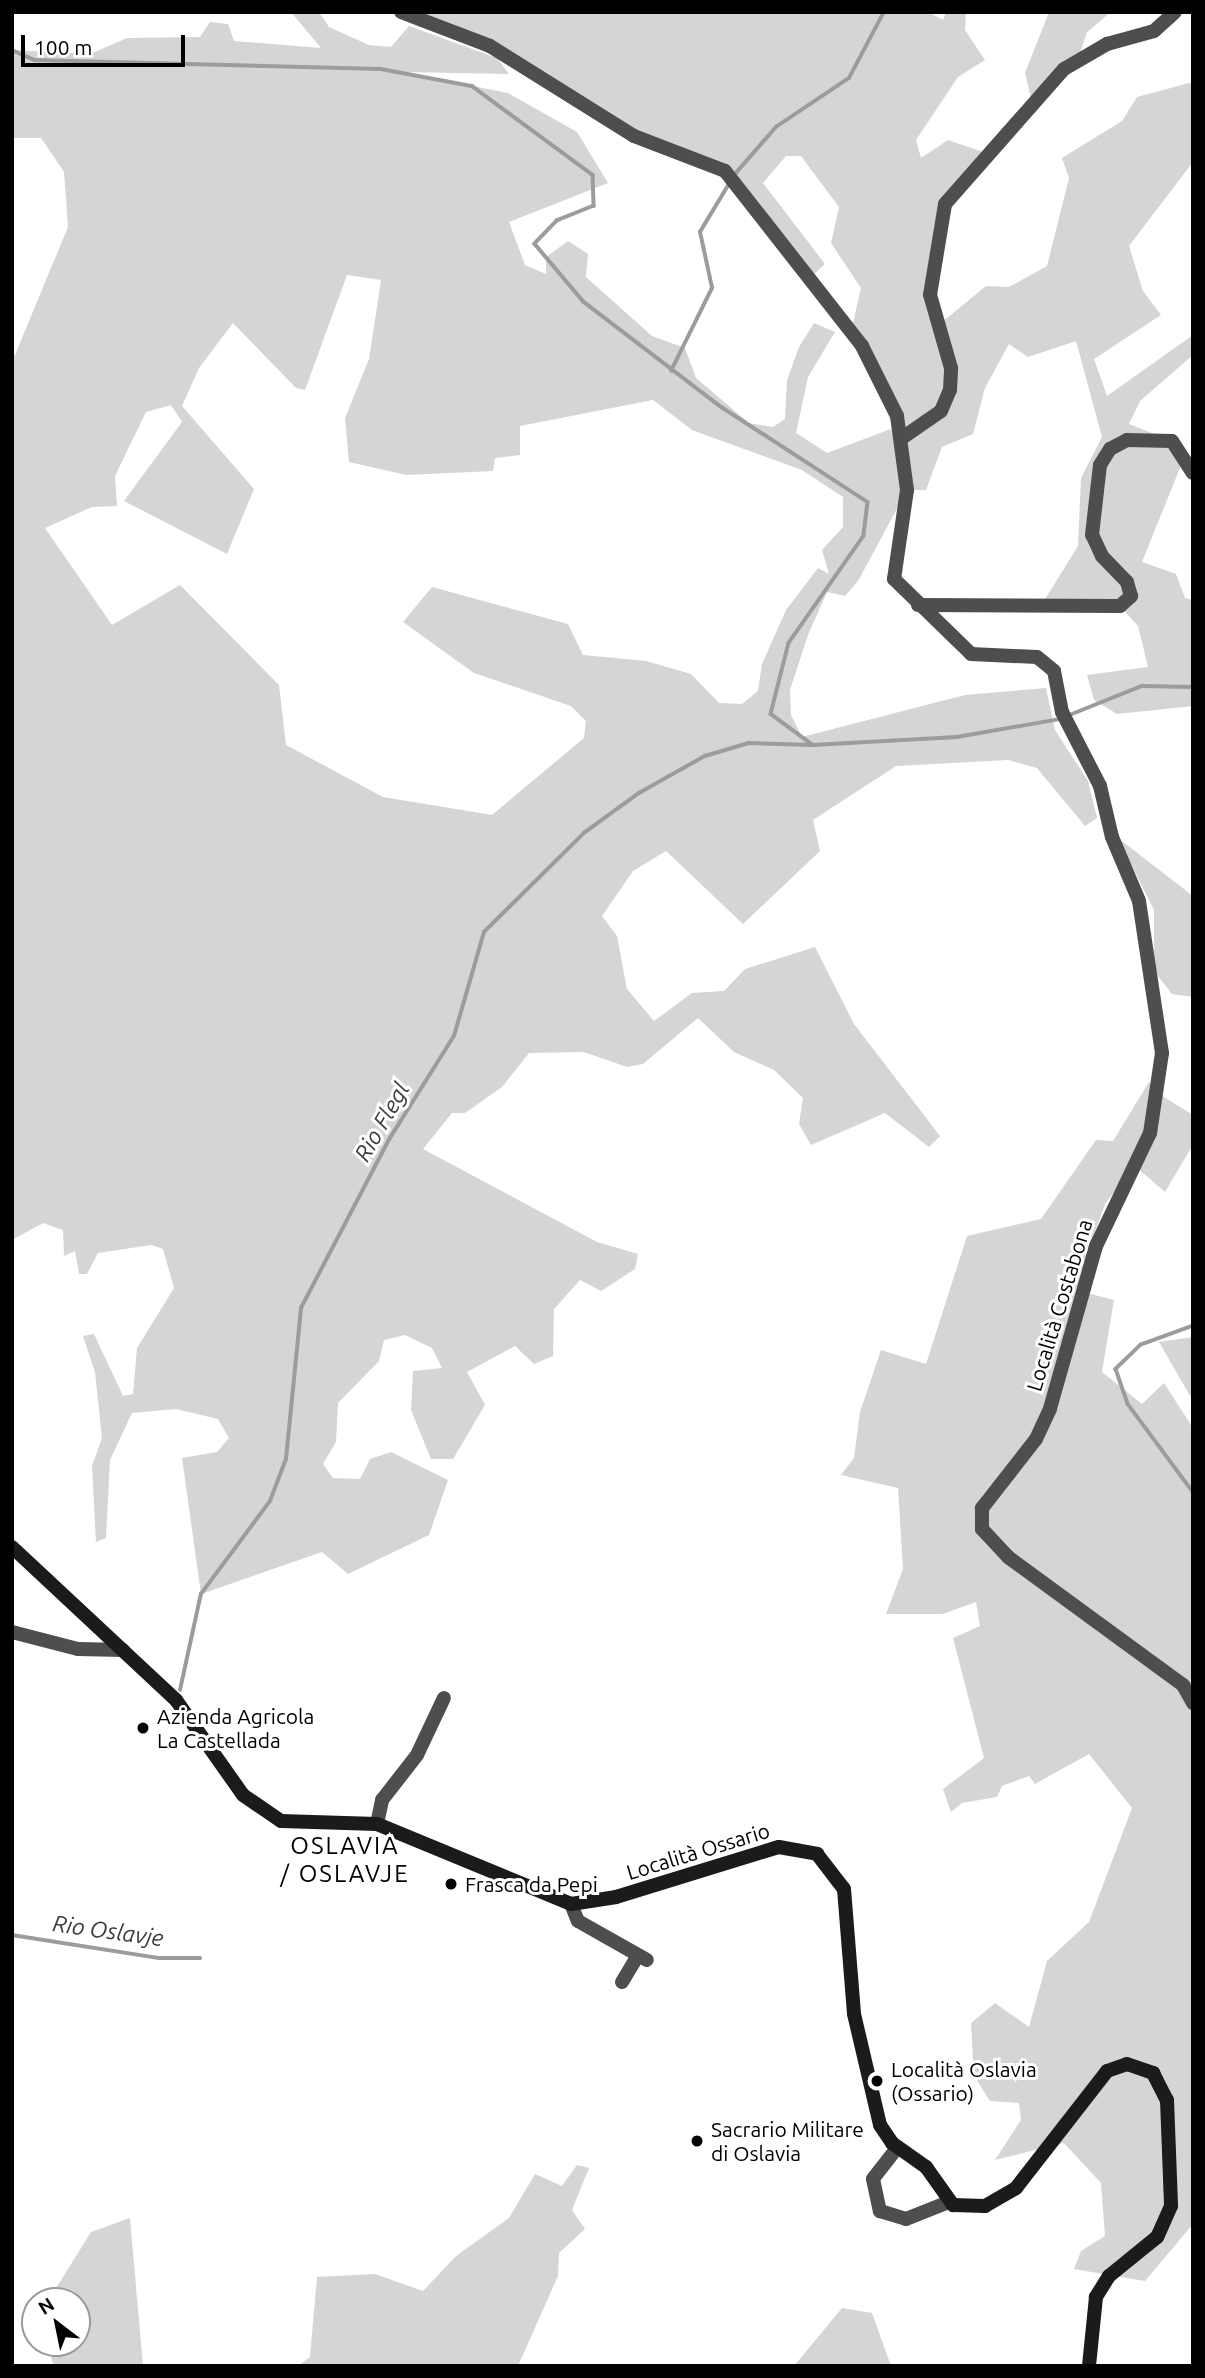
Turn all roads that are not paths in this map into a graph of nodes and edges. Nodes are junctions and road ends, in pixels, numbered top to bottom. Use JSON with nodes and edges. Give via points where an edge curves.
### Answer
{"nodes":[{"id":1,"x":401,"y":12,"type":"edge"},
{"id":2,"x":1175,"y":12,"type":"edge"},
{"id":3,"x":902,"y":438,"type":"junction"},
{"id":4,"x":1193,"y":473,"type":"edge"},
{"id":5,"x":918,"y":605,"type":"junction"},
{"id":6,"x":12,"y":1547,"type":"edge"},
{"id":7,"x":12,"y":1632,"type":"edge"},
{"id":8,"x":123,"y":1650,"type":"junction"},
{"id":9,"x":444,"y":1699,"type":"dead end"},
{"id":10,"x":1193,"y":1703,"type":"edge"},
{"id":11,"x":377,"y":1824,"type":"junction"},
{"id":12,"x":571,"y":1904,"type":"junction"},
{"id":13,"x":622,"y":1982,"type":"dead end"},
{"id":14,"x":897,"y":2148,"type":"junction"},
{"id":15,"x":949,"y":2202,"type":"junction"},
{"id":16,"x":1089,"y":2366,"type":"edge"}],
"edges":[{"from":1,"to":3,"type":"street","via":[[490,46],[634,136],[725,171],[862,346]]},
{"from":2,"to":3,"type":"street","via":[[1154,31],[1107,44],[1064,69],[945,204],[930,295],[934,328],[951,368],[950,390],[941,411]]},
{"from":3,"to":5,"type":"street","via":[[907,490],[894,579]]},
{"from":4,"to":5,"type":"street","via":[[1172,441],[1127,440],[1110,449],[1100,465],[1092,535],[1102,556],[1127,582],[1131,596],[1120,606]]},
{"from":5,"to":10,"type":"street","name":"Località Costabona","via":[[971,654],[1047,661],[1137,891],[1162,1054],[1150,1133],[1096,1246],[1050,1409],[1036,1439],[982,1508],[982,1529],[1008,1558],[1183,1685]]},
{"from":6,"to":8,"type":"street"},
{"from":7,"to":8,"type":"street","via":[[78,1649]]},
{"from":8,"to":11,"type":"street","via":[[202,1732],[243,1795],[269,1816],[304,1825]]},
{"from":9,"to":11,"type":"street","via":[[416,1755],[382,1800]]},
{"from":11,"to":12,"type":"street","name":"Località Ossario","via":[[536,1894]]},
{"from":12,"to":13,"type":"street","via":[[578,1921],[643,1958]]},
{"from":12,"to":14,"type":"street","name":"Località Ossario","via":[[616,1897],[779,1847],[817,1854],[844,1889],[854,2014],[880,2125]]},
{"from":14,"to":15,"type":"street","name":"Località Ossario","via":[[926,2167]]},
{"from":14,"to":15,"type":"street","via":[[873,2179],[880,2211],[906,2219]]},
{"from":15,"to":16,"type":"street","via":[[977,2207],[1009,2194],[1107,2071],[1133,2065],[1160,2080],[1167,2099],[1171,2206],[1157,2237],[1109,2276],[1096,2297]]}]}
